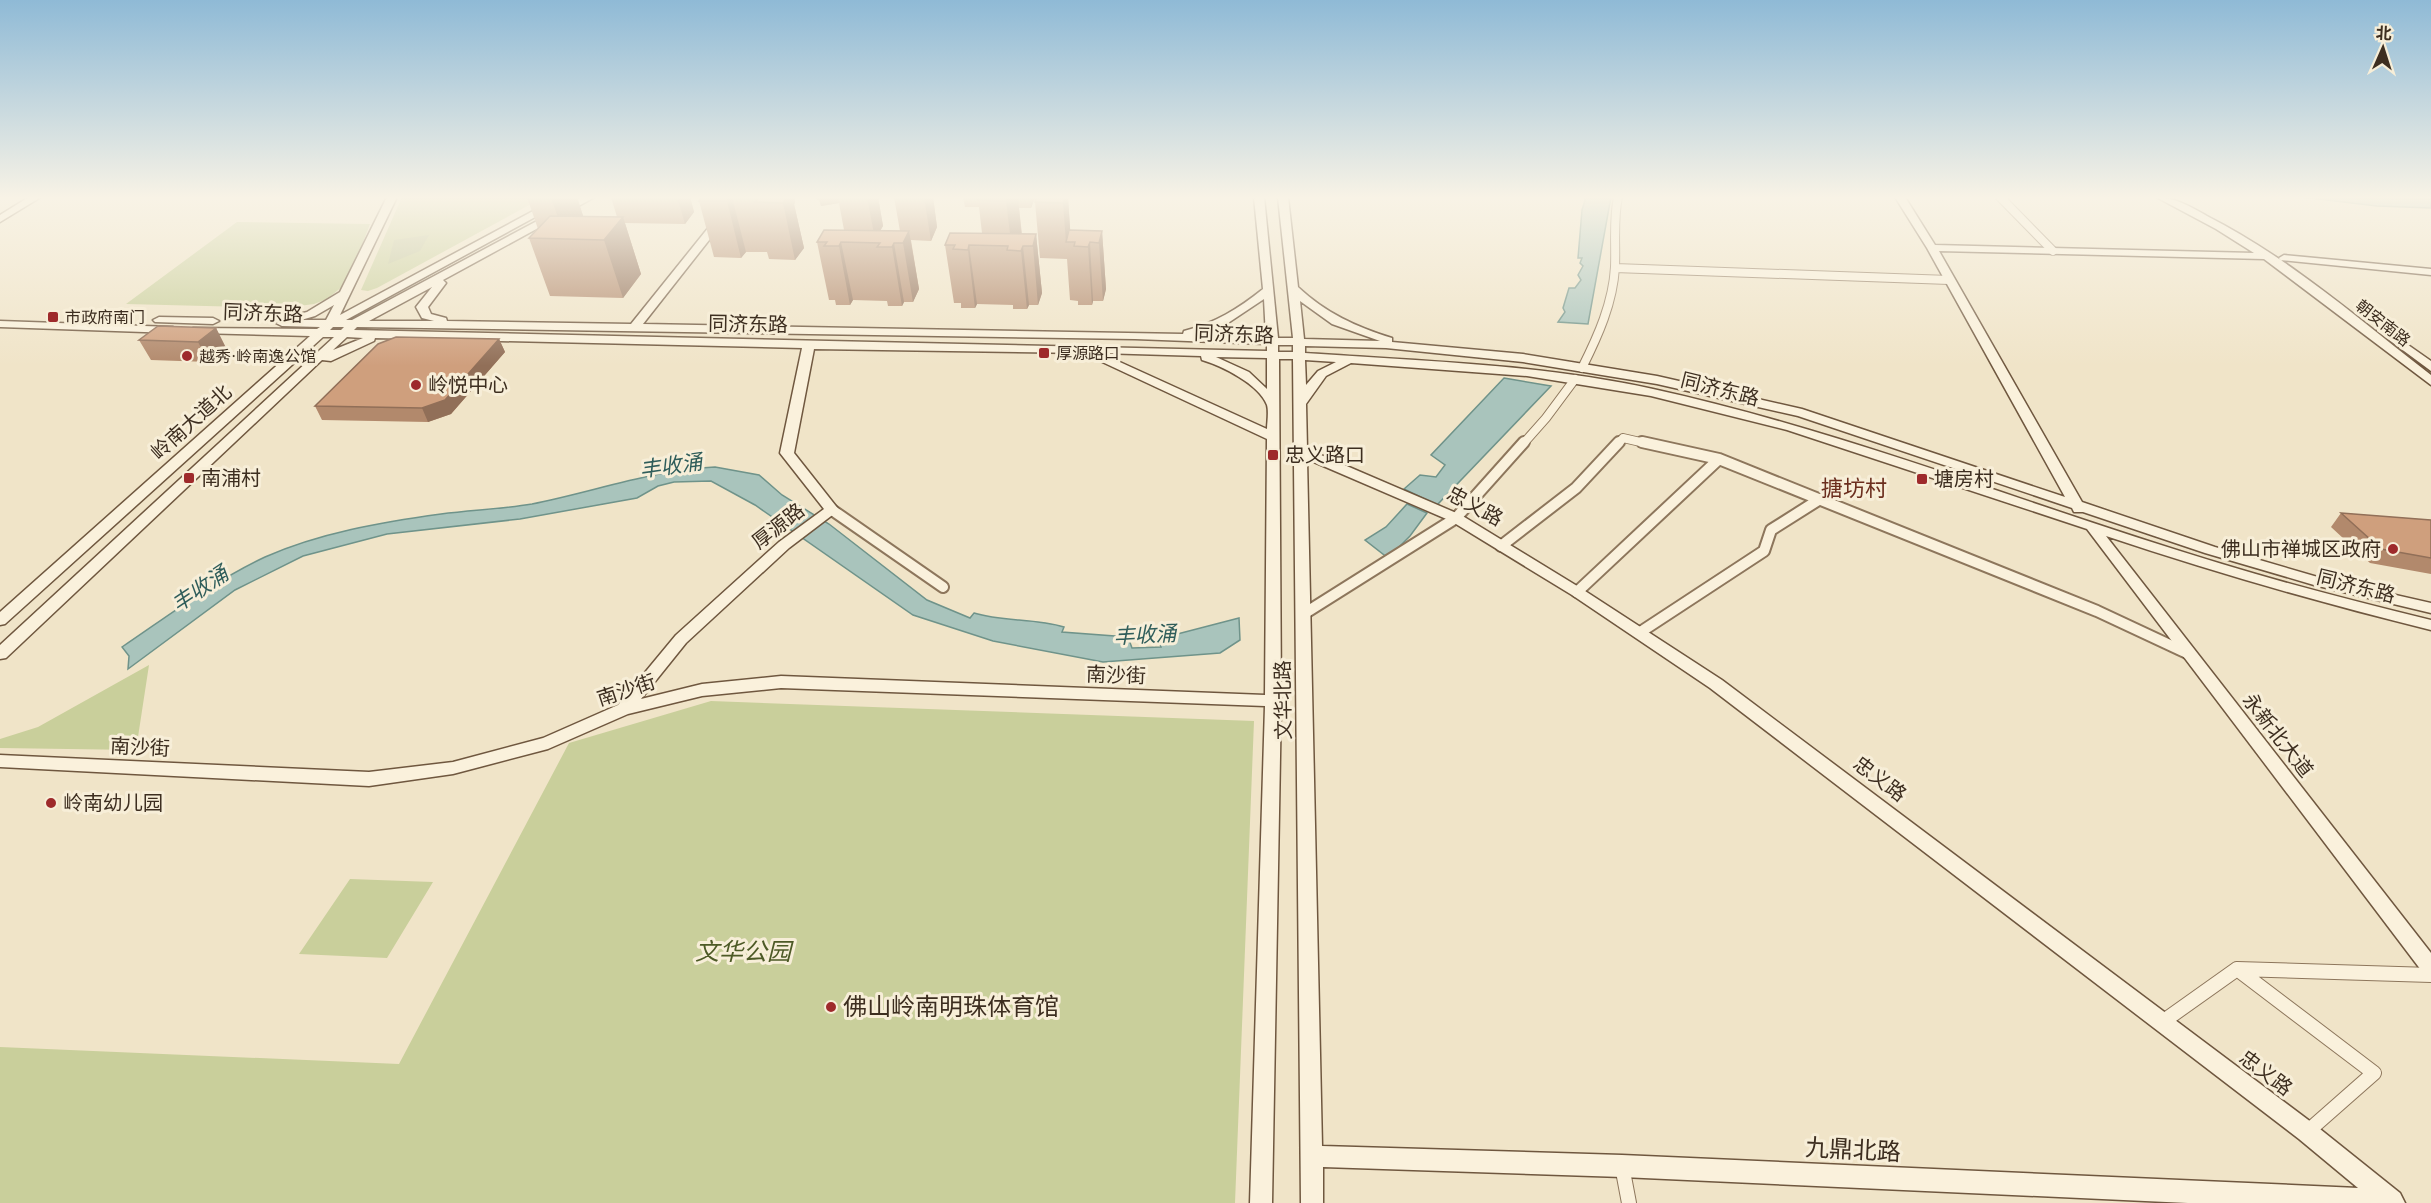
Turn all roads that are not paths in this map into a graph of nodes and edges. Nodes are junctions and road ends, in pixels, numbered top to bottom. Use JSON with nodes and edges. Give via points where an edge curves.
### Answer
{"nodes":[{"id":1,"x":365,"y":253,"type":"edge"},
{"id":2,"x":463,"y":253,"type":"edge"},
{"id":3,"x":487,"y":253,"type":"edge"},
{"id":4,"x":693,"y":253,"type":"edge"},
{"id":5,"x":1265,"y":253,"type":"edge"},
{"id":6,"x":1289,"y":253,"type":"edge"},
{"id":7,"x":1614,"y":253,"type":"edge"},
{"id":8,"x":1935,"y":253,"type":"edge"},
{"id":9,"x":2145,"y":253,"type":"edge"},
{"id":10,"x":2262,"y":253,"type":"edge"},
{"id":11,"x":2276,"y":253,"type":"edge"},
{"id":12,"x":2267,"y":256,"type":"junction"},
{"id":13,"x":2284,"y":258,"type":"junction"},
{"id":14,"x":1615,"y":268,"type":"junction"},
{"id":15,"x":458,"y":269,"type":"junction"},
{"id":16,"x":2431,"y":272,"type":"edge"},
{"id":17,"x":1949,"y":280,"type":"junction"},
{"id":18,"x":349,"y":288,"type":"junction"},
{"id":19,"x":398,"y":288,"type":"junction"},
{"id":20,"x":1293,"y":288,"type":"junction"},
{"id":21,"x":1269,"y":289,"type":"junction"},
{"id":22,"x":0,"y":315,"type":"edge"},
{"id":23,"x":275,"y":323,"type":"junction"},
{"id":24,"x":0,"y":324,"type":"edge"},
{"id":25,"x":330,"y":324,"type":"junction"},
{"id":26,"x":354,"y":324,"type":"junction"},
{"id":27,"x":484,"y":325,"type":"junction"},
{"id":28,"x":634,"y":327,"type":"junction"},
{"id":29,"x":318,"y":334,"type":"junction"},
{"id":30,"x":342,"y":335,"type":"junction"},
{"id":31,"x":391,"y":336,"type":"junction"},
{"id":32,"x":1155,"y":337,"type":"junction"},
{"id":33,"x":809,"y":345,"type":"junction"},
{"id":34,"x":1272,"y":348,"type":"junction"},
{"id":35,"x":1083,"y":349,"type":"junction"},
{"id":36,"x":1299,"y":349,"type":"junction"},
{"id":37,"x":1423,"y":349,"type":"junction"},
{"id":38,"x":1189,"y":352,"type":"junction"},
{"id":39,"x":1358,"y":359,"type":"junction"},
{"id":40,"x":2431,"y":367,"type":"edge"},
{"id":41,"x":1578,"y":373,"type":"junction"},
{"id":42,"x":301,"y":374,"type":"junction"},
{"id":43,"x":2431,"y":381,"type":"edge"},
{"id":44,"x":1273,"y":405,"type":"junction"},
{"id":45,"x":1299,"y":405,"type":"junction"},
{"id":46,"x":1273,"y":437,"type":"junction"},
{"id":47,"x":1300,"y":451,"type":"junction"},
{"id":48,"x":1719,"y":459,"type":"junction"},
{"id":49,"x":1820,"y":499,"type":"junction"},
{"id":50,"x":2076,"y":506,"type":"junction"},
{"id":51,"x":832,"y":510,"type":"junction"},
{"id":52,"x":1452,"y":516,"type":"junction"},
{"id":53,"x":2092,"y":528,"type":"junction"},
{"id":54,"x":99,"y":531,"type":"junction"},
{"id":55,"x":1501,"y":546,"type":"junction"},
{"id":56,"x":90,"y":570,"type":"junction"},
{"id":57,"x":943,"y":587,"type":"dead end"},
{"id":58,"x":1577,"y":592,"type":"junction"},
{"id":59,"x":2431,"y":608,"type":"edge"},
{"id":60,"x":1302,"y":615,"type":"junction"},
{"id":61,"x":0,"y":620,"type":"edge"},
{"id":62,"x":2431,"y":625,"type":"edge"},
{"id":63,"x":1639,"y":633,"type":"junction"},
{"id":64,"x":0,"y":654,"type":"edge"},
{"id":65,"x":2189,"y":654,"type":"junction"},
{"id":66,"x":1273,"y":701,"type":"junction"},
{"id":67,"x":624,"y":709,"type":"junction"},
{"id":68,"x":0,"y":761,"type":"edge"},
{"id":69,"x":2431,"y":968,"type":"edge"},
{"id":70,"x":2236,"y":969,"type":"junction"},
{"id":71,"x":2431,"y":975,"type":"edge"},
{"id":72,"x":2162,"y":1023,"type":"junction"},
{"id":73,"x":2307,"y":1132,"type":"junction"},
{"id":74,"x":1312,"y":1156,"type":"junction"},
{"id":75,"x":1622,"y":1166,"type":"junction"},
{"id":76,"x":2393,"y":1202,"type":"edge"},
{"id":77,"x":1261,"y":1203,"type":"edge"},
{"id":78,"x":1312,"y":1203,"type":"edge"},
{"id":79,"x":1629,"y":1203,"type":"edge"}],
"edges":[{"from":1,"to":18,"type":"main road","name":"岭南大道北"},
{"from":2,"to":19,"type":"main road"},
{"from":3,"to":15,"type":"main road"},
{"from":4,"to":28,"type":"main road"},
{"from":5,"to":21,"type":"main road","name":"文华北路"},
{"from":6,"to":20,"type":"main road","name":"文华北路"},
{"from":7,"to":14,"type":"street"},
{"from":8,"to":17,"type":"main road","name":"永新北大道"},
{"from":9,"to":12,"type":"main road"},
{"from":10,"to":12,"type":"main road","name":"朝安南路"},
{"from":11,"to":13,"type":"main road","name":"朝安南路"},
{"from":12,"to":13,"type":"street"},
{"from":12,"to":43,"type":"main road","name":"朝安南路"},
{"from":13,"to":16,"type":"main road"},
{"from":13,"to":40,"type":"main road","name":"朝安南路"},
{"from":14,"to":17,"type":"street"},
{"from":14,"to":41,"type":"street","via":[[1608,311]]},
{"from":15,"to":26,"type":"main road"},
{"from":15,"to":27,"type":"main road","via":[[427,298],[422,307],[426,316]]},
{"from":17,"to":50,"type":"main road","name":"永新北大道"},
{"from":18,"to":19,"type":"main road","via":[[352,294],[362,297]]},
{"from":18,"to":23,"type":"main road","via":[[335,302],[311,314]]},
{"from":18,"to":25,"type":"main road","name":"岭南大道北"},
{"from":19,"to":25,"type":"main road"},
{"from":20,"to":36,"type":"main road","name":"文华北路"},
{"from":20,"to":37,"type":"main road","via":[[1314,309],[1336,322]]},
{"from":21,"to":32,"type":"main road","via":[[1236,316],[1201,331]]},
{"from":21,"to":34,"type":"main road","name":"文华北路"},
{"from":22,"to":23,"type":"main road","name":"同济东路"},
{"from":23,"to":25,"type":"main road","name":"同济东路"},
{"from":24,"to":29,"type":"main road","name":"同济东路"},
{"from":25,"to":26,"type":"main road","name":"同济东路"},
{"from":25,"to":29,"type":"main road","name":"岭南大道北"},
{"from":26,"to":27,"type":"main road","name":"同济东路"},
{"from":26,"to":30,"type":"main road","name":"岭南大道北"},
{"from":27,"to":28,"type":"main road","name":"同济东路"},
{"from":28,"to":32,"type":"main road","name":"同济东路"},
{"from":29,"to":30,"type":"main road","name":"同济东路"},
{"from":29,"to":54,"type":"main road","name":"岭南大道北"},
{"from":30,"to":31,"type":"main road","name":"同济东路"},
{"from":30,"to":42,"type":"main road","name":"岭南大道北"},
{"from":31,"to":33,"type":"main road","name":"同济东路"},
{"from":31,"to":42,"type":"main road","via":[[343,349]]},
{"from":32,"to":34,"type":"main road","name":"同济东路"},
{"from":33,"to":35,"type":"main road","name":"同济东路"},
{"from":33,"to":51,"type":"main road","name":"厚源路","via":[[787,453]]},
{"from":34,"to":36,"type":"main road","name":"同济东路"},
{"from":34,"to":38,"type":"main road","name":"同济东路"},
{"from":34,"to":44,"type":"main road","name":"文华北路"},
{"from":35,"to":38,"type":"main road","name":"同济东路"},
{"from":35,"to":46,"type":"main road"},
{"from":36,"to":37,"type":"main road","name":"同济东路"},
{"from":36,"to":39,"type":"main road","name":"同济东路"},
{"from":36,"to":45,"type":"main road","name":"文华北路"},
{"from":37,"to":41,"type":"main road","name":"同济东路","via":[[1523,358]]},
{"from":38,"to":44,"type":"main road","via":[[1229,365],[1254,380]]},
{"from":39,"to":41,"type":"main road","name":"同济东路"},
{"from":39,"to":45,"type":"main road","via":[[1328,368],[1315,378]]},
{"from":41,"to":50,"type":"main road","name":"同济东路","via":[[1657,380],[1802,413]]},
{"from":41,"to":52,"type":"street","via":[[1546,418]]},
{"from":41,"to":53,"type":"main road","name":"同济东路","via":[[1792,427]]},
{"from":42,"to":56,"type":"main road","name":"岭南大道北"},
{"from":44,"to":46,"type":"main road","name":"文华北路"},
{"from":45,"to":47,"type":"main road","name":"文华北路"},
{"from":46,"to":66,"type":"main road","name":"文华北路"},
{"from":47,"to":52,"type":"main road","name":"忠义路"},
{"from":47,"to":60,"type":"main road","name":"文华北路"},
{"from":48,"to":49,"type":"street"},
{"from":48,"to":55,"type":"street","via":[[1623,438],[1576,488]]},
{"from":48,"to":58,"type":"street"},
{"from":49,"to":63,"type":"street","via":[[1771,530],[1764,551]]},
{"from":49,"to":65,"type":"street","via":[[2097,611]]},
{"from":50,"to":53,"type":"main road","name":"永新北大道"},
{"from":50,"to":59,"type":"main road","name":"同济东路","via":[[2319,582]]},
{"from":51,"to":57,"type":"street"},
{"from":51,"to":67,"type":"main road","name":"厚源路","via":[[784,545],[681,639]]},
{"from":52,"to":55,"type":"main road","name":"忠义路"},
{"from":52,"to":60,"type":"street"},
{"from":53,"to":62,"type":"main road","name":"同济东路","via":[[2327,600]]},
{"from":53,"to":65,"type":"main road","name":"永新北大道"},
{"from":54,"to":56,"type":"main road","via":[[117,522],[130,521],[96,556]]},
{"from":54,"to":61,"type":"main road","name":"岭南大道北"},
{"from":55,"to":58,"type":"main road","name":"忠义路"},
{"from":56,"to":64,"type":"main road","name":"岭南大道北"},
{"from":58,"to":63,"type":"main road","name":"忠义路"},
{"from":60,"to":74,"type":"main road","name":"文华北路"},
{"from":63,"to":72,"type":"main road","name":"忠义路","via":[[1725,691]]},
{"from":65,"to":69,"type":"main road","name":"永新北大道"},
{"from":66,"to":67,"type":"main road","name":"南沙街","via":[[781,682],[702,690]]},
{"from":66,"to":77,"type":"main road","name":"文华北路"},
{"from":67,"to":68,"type":"main road","name":"南沙街","via":[[548,743],[453,768],[369,779]]},
{"from":70,"to":71,"type":"street"},
{"from":70,"to":72,"type":"street"},
{"from":70,"to":73,"type":"street","via":[[2374,1073]]},
{"from":72,"to":73,"type":"main road","name":"忠义路"},
{"from":73,"to":76,"type":"main road","name":"忠义路"},
{"from":74,"to":75,"type":"main road","name":"九鼎北路"},
{"from":74,"to":78,"type":"main road","name":"文华北路"},
{"from":75,"to":76,"type":"main road","name":"九鼎北路"},
{"from":75,"to":79,"type":"street"}]}
